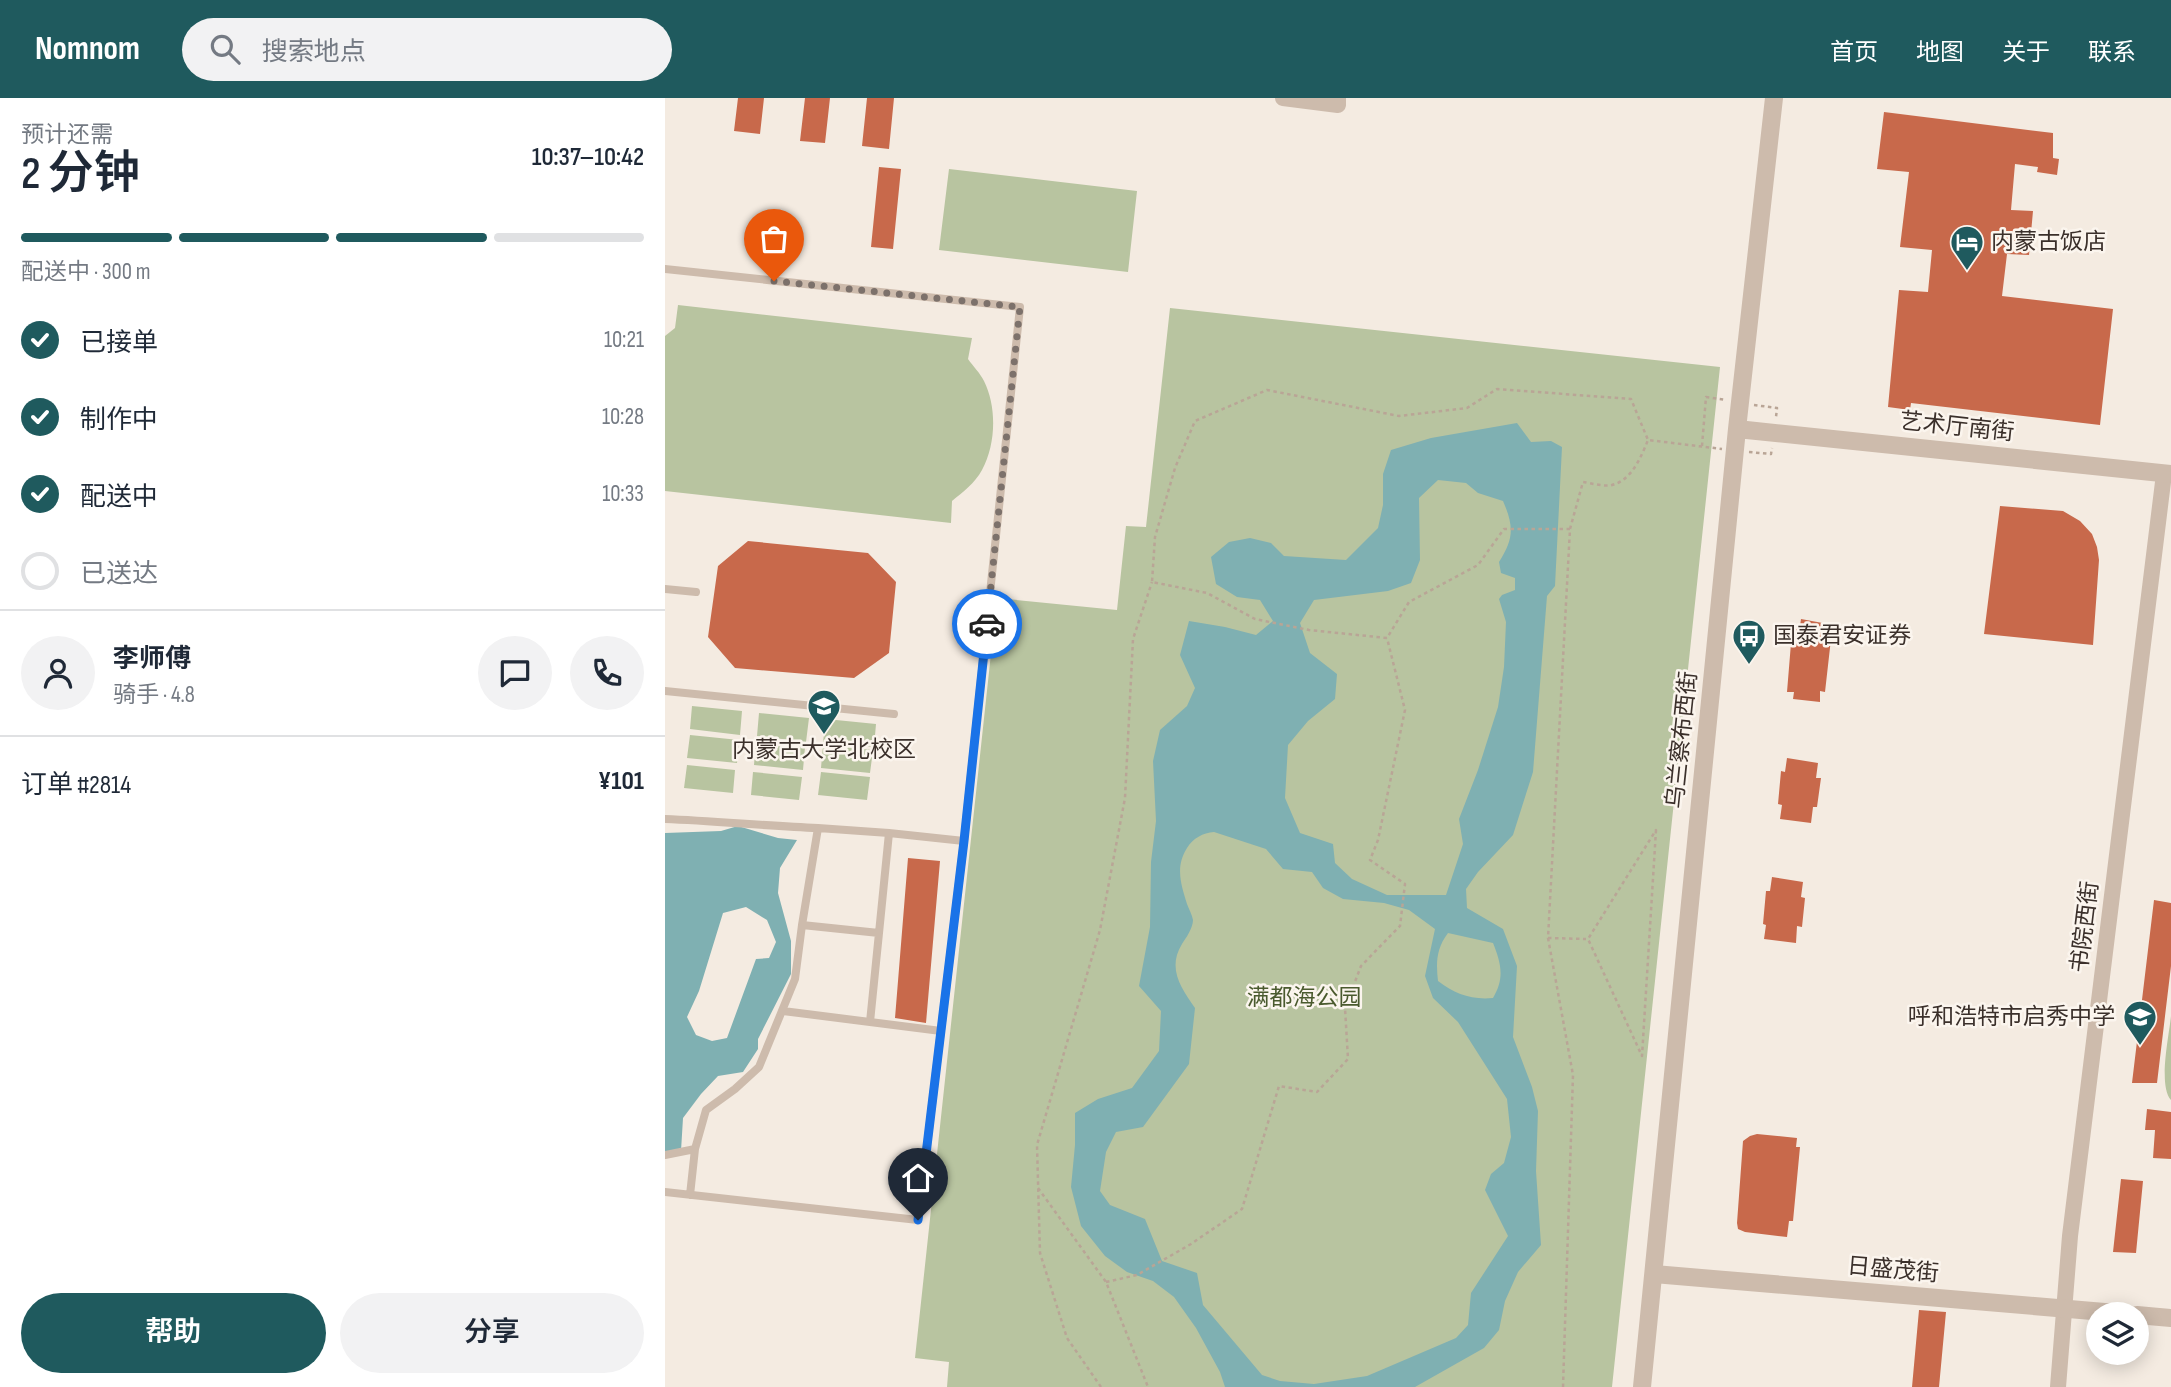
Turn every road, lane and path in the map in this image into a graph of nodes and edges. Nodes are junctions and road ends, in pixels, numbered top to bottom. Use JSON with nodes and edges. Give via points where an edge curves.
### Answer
{"nodes":[{"id":1,"x":1283,"y":98,"type":"edge"},
{"id":2,"x":1338,"y":98,"type":"edge"},
{"id":3,"x":1774,"y":98,"type":"edge"},
{"id":4,"x":665,"y":269,"type":"edge"},
{"id":5,"x":1737,"y":429,"type":"junction"},
{"id":6,"x":1648,"y":440,"type":"junction"},
{"id":7,"x":1702,"y":446,"type":"dead end"},
{"id":8,"x":2168,"y":474,"type":"edge"},
{"id":9,"x":1570,"y":529,"type":"junction"},
{"id":10,"x":1152,"y":582,"type":"junction"},
{"id":11,"x":665,"y":589,"type":"edge"},
{"id":12,"x":697,"y":592,"type":"dead end"},
{"id":13,"x":1387,"y":638,"type":"junction"},
{"id":14,"x":665,"y":691,"type":"edge"},
{"id":15,"x":894,"y":714,"type":"dead end"},
{"id":16,"x":665,"y":819,"type":"edge"},
{"id":17,"x":818,"y":828,"type":"junction"},
{"id":18,"x":889,"y":833,"type":"junction"},
{"id":19,"x":964,"y":841,"type":"junction"},
{"id":20,"x":801,"y":925,"type":"junction"},
{"id":21,"x":879,"y":933,"type":"junction"},
{"id":22,"x":1548,"y":938,"type":"junction"},
{"id":23,"x":1588,"y":939,"type":"junction"},
{"id":24,"x":783,"y":1011,"type":"junction"},
{"id":25,"x":870,"y":1022,"type":"junction"},
{"id":26,"x":941,"y":1031,"type":"junction"},
{"id":27,"x":695,"y":1149,"type":"junction"},
{"id":28,"x":665,"y":1155,"type":"edge"},
{"id":29,"x":1038,"y":1188,"type":"junction"},
{"id":30,"x":665,"y":1192,"type":"edge"},
{"id":31,"x":691,"y":1195,"type":"junction"},
{"id":32,"x":1654,"y":1274,"type":"junction"},
{"id":33,"x":1106,"y":1282,"type":"junction"},
{"id":34,"x":2064,"y":1309,"type":"junction"},
{"id":35,"x":2086,"y":1311,"type":"edge"},
{"id":36,"x":2149,"y":1316,"type":"edge"},
{"id":37,"x":2171,"y":1318,"type":"edge"},
{"id":38,"x":1101,"y":1387,"type":"edge"},
{"id":39,"x":1148,"y":1387,"type":"edge"},
{"id":40,"x":1563,"y":1387,"type":"edge"},
{"id":41,"x":1641,"y":1387,"type":"edge"},
{"id":42,"x":2058,"y":1387,"type":"edge"}],
"edges":[{"from":1,"to":2,"type":"street","via":[[1338,105]]},
{"from":3,"to":5,"type":"street","name":"乌兰察布西街"},
{"from":4,"to":19,"type":"lane","via":[[1020,307]]},
{"from":5,"to":8,"type":"street","name":"艺术厅南街"},
{"from":5,"to":32,"type":"street","name":"乌兰察布西街"},
{"from":6,"to":7,"type":"path"},
{"from":6,"to":9,"type":"path","via":[[1626,478],[1611,485],[1583,482]]},
{"from":6,"to":10,"type":"path","via":[[1631,399],[1497,389],[1467,408],[1399,416],[1267,390],[1195,421],[1175,468],[1155,537]]},
{"from":8,"to":34,"type":"street","name":"书院西街"},
{"from":9,"to":13,"type":"path","via":[[1504,529],[1478,565],[1409,602]]},
{"from":9,"to":22,"type":"path"},
{"from":10,"to":13,"type":"path","via":[[1207,593],[1255,619]]},
{"from":10,"to":29,"type":"path","via":[[1133,639],[1125,798],[1100,930],[1037,1145]]},
{"from":11,"to":12,"type":"lane"},
{"from":13,"to":33,"type":"path","via":[[1405,710],[1370,860],[1405,884],[1400,926],[1361,966],[1345,1008],[1349,1059],[1317,1092],[1279,1086],[1242,1209],[1137,1275]]},
{"from":14,"to":15,"type":"lane"},
{"from":16,"to":17,"type":"lane"},
{"from":17,"to":18,"type":"lane"},
{"from":17,"to":20,"type":"lane"},
{"from":18,"to":19,"type":"lane"},
{"from":18,"to":21,"type":"lane"},
{"from":19,"to":26,"type":"lane"},
{"from":20,"to":21,"type":"lane"},
{"from":20,"to":24,"type":"lane","via":[[795,979]]},
{"from":21,"to":25,"type":"lane"},
{"from":22,"to":23,"type":"path"},
{"from":22,"to":40,"type":"path","via":[[1573,1075]]},
{"from":23,"to":23,"type":"path","via":[[1657,830],[1642,1056]]},
{"from":24,"to":25,"type":"lane"},
{"from":24,"to":27,"type":"lane","via":[[759,1066],[706,1110]]},
{"from":25,"to":26,"type":"lane"},
{"from":26,"to":31,"type":"lane","via":[[918,1220]]},
{"from":27,"to":28,"type":"lane"},
{"from":27,"to":31,"type":"lane"},
{"from":29,"to":33,"type":"path"},
{"from":29,"to":38,"type":"path","via":[[1040,1253],[1067,1338]]},
{"from":30,"to":31,"type":"lane"},
{"from":32,"to":34,"type":"street","name":"日盛茂街"},
{"from":32,"to":41,"type":"street","name":"乌兰察布西街"},
{"from":33,"to":39,"type":"path"},
{"from":34,"to":35,"type":"street","name":"日盛茂街"},
{"from":34,"to":42,"type":"street","name":"书院西街"},
{"from":36,"to":37,"type":"street"}]}
